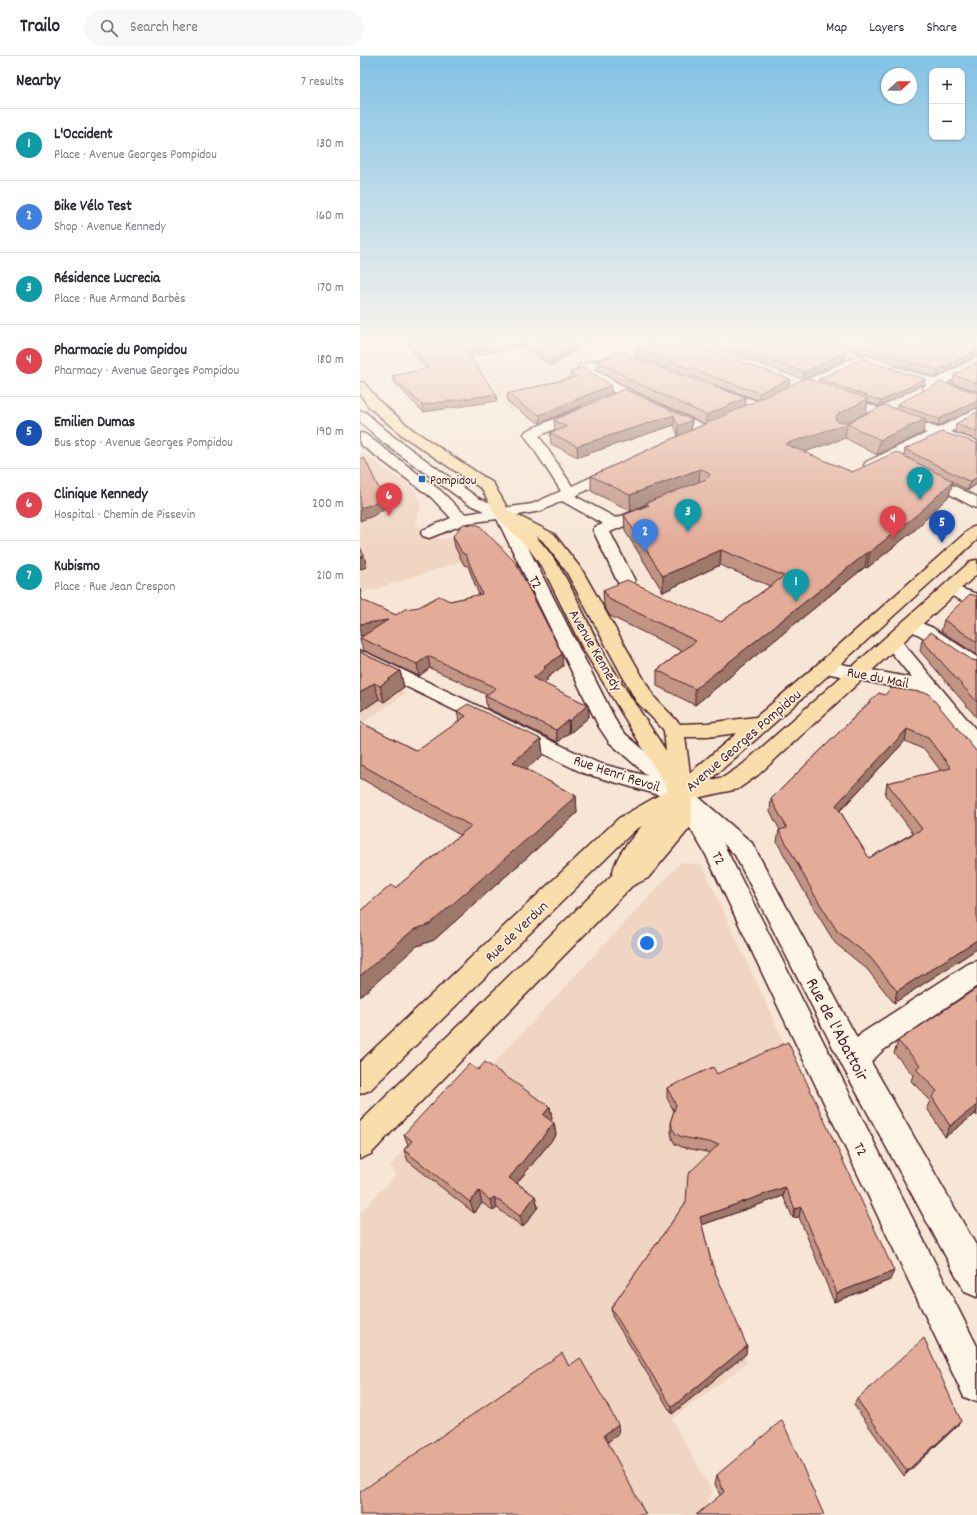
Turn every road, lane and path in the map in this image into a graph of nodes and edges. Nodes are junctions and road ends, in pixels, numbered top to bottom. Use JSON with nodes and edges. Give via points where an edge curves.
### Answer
{"nodes":[{"id":1,"x":382,"y":411,"type":"edge"},
{"id":2,"x":582,"y":411,"type":"edge"},
{"id":3,"x":663,"y":411,"type":"edge"},
{"id":4,"x":751,"y":411,"type":"edge"},
{"id":5,"x":876,"y":411,"type":"edge"},
{"id":6,"x":885,"y":411,"type":"edge"},
{"id":7,"x":977,"y":412,"type":"edge"},
{"id":8,"x":881,"y":413,"type":"junction"},
{"id":9,"x":360,"y":415,"type":"edge"},
{"id":10,"x":740,"y":416,"type":"edge"},
{"id":11,"x":868,"y":419,"type":"edge"},
{"id":12,"x":719,"y":426,"type":"edge"},
{"id":13,"x":706,"y":431,"type":"junction"},
{"id":14,"x":939,"y":433,"type":"junction"},
{"id":15,"x":360,"y":437,"type":"edge"},
{"id":16,"x":692,"y":438,"type":"edge"},
{"id":17,"x":977,"y":446,"type":"edge"},
{"id":18,"x":889,"y":457,"type":"junction"},
{"id":19,"x":634,"y":463,"type":"edge"},
{"id":20,"x":857,"y":472,"type":"edge"},
{"id":21,"x":565,"y":494,"type":"junction"},
{"id":22,"x":977,"y":503,"type":"edge"},
{"id":23,"x":665,"y":505,"type":"edge"},
{"id":24,"x":503,"y":514,"type":"junction"},
{"id":25,"x":464,"y":519,"type":"junction"},
{"id":26,"x":615,"y":524,"type":"junction"},
{"id":27,"x":977,"y":532,"type":"edge"},
{"id":28,"x":429,"y":533,"type":"dead end"},
{"id":29,"x":977,"y":565,"type":"edge"},
{"id":30,"x":626,"y":581,"type":"edge"},
{"id":31,"x":952,"y":590,"type":"junction"},
{"id":32,"x":977,"y":602,"type":"edge"},
{"id":33,"x":912,"y":624,"type":"junction"},
{"id":34,"x":892,"y":642,"type":"junction"},
{"id":35,"x":360,"y":657,"type":"edge"},
{"id":36,"x":977,"y":666,"type":"edge"},
{"id":37,"x":826,"y":667,"type":"junction"},
{"id":38,"x":858,"y":673,"type":"junction"},
{"id":39,"x":930,"y":688,"type":"junction"},
{"id":40,"x":762,"y":723,"type":"junction"},
{"id":41,"x":674,"y":731,"type":"junction"},
{"id":42,"x":977,"y":745,"type":"edge"},
{"id":43,"x":681,"y":793,"type":"junction"},
{"id":44,"x":977,"y":972,"type":"edge"},
{"id":45,"x":854,"y":1060,"type":"junction"},
{"id":46,"x":360,"y":1081,"type":"edge"},
{"id":47,"x":360,"y":1144,"type":"edge"},
{"id":48,"x":977,"y":1280,"type":"edge"},
{"id":49,"x":977,"y":1384,"type":"edge"}],
"edges":[{"from":1,"to":24,"type":"main road","name":"Avenue Kennedy","via":[[408,433],[488,486]]},
{"from":2,"to":21,"type":"street","via":[[531,434]]},
{"from":3,"to":13,"type":"street"},
{"from":4,"to":10,"type":"street"},
{"from":5,"to":8,"type":"street"},
{"from":6,"to":8,"type":"street"},
{"from":7,"to":14,"type":"street"},
{"from":8,"to":11,"type":"street"},
{"from":8,"to":14,"type":"street"},
{"from":9,"to":24,"type":"street","via":[[389,440],[473,501]]},
{"from":12,"to":13,"type":"street"},
{"from":13,"to":16,"type":"street"},
{"from":14,"to":17,"type":"street"},
{"from":14,"to":18,"type":"street"},
{"from":15,"to":25,"type":"street","via":[[436,494],[455,514]]},
{"from":18,"to":20,"type":"street"},
{"from":18,"to":22,"type":"street"},
{"from":19,"to":21,"type":"street"},
{"from":21,"to":24,"type":"street","via":[[536,508]]},
{"from":21,"to":26,"type":"street"},
{"from":23,"to":26,"type":"street"},
{"from":24,"to":25,"type":"street"},
{"from":24,"to":41,"type":"main road","name":"Avenue Kennedy","via":[[548,537],[561,553],[574,570],[646,701]]},
{"from":24,"to":43,"type":"main road","name":"Avenue Kennedy","via":[[536,547],[553,572],[591,646]]},
{"from":25,"to":28,"type":"street"},
{"from":26,"to":30,"type":"street","via":[[602,530]]},
{"from":27,"to":37,"type":"main road","name":"Avenue Georges Pompidou"},
{"from":29,"to":31,"type":"main road","name":"Avenue Georges Pompidou"},
{"from":31,"to":32,"type":"street"},
{"from":31,"to":33,"type":"main road","name":"Avenue Georges Pompidou"},
{"from":33,"to":34,"type":"main road","name":"Avenue Georges Pompidou"},
{"from":33,"to":36,"type":"street"},
{"from":34,"to":38,"type":"main road","name":"Avenue Georges Pompidou"},
{"from":34,"to":39,"type":"street","name":"Rue du Mail"},
{"from":35,"to":43,"type":"street","name":"Rue Henri Revoil","via":[[591,768]]},
{"from":37,"to":38,"type":"street","name":"Rue du Mail"},
{"from":37,"to":40,"type":"main road","name":"Avenue Georges Pompidou"},
{"from":38,"to":39,"type":"street","name":"Rue du Mail"},
{"from":38,"to":43,"type":"main road","name":"Avenue Georges Pompidou","via":[[750,770],[730,784]]},
{"from":39,"to":42,"type":"street","name":"Rue du Mail"},
{"from":40,"to":41,"type":"main road","via":[[708,730]]},
{"from":40,"to":43,"type":"main road","name":"Avenue Georges Pompidou"},
{"from":41,"to":43,"type":"main road"},
{"from":43,"to":45,"type":"street","name":"Rue de l'Abattoir","via":[[744,849]]},
{"from":43,"to":46,"type":"main road","name":"Rue de Verdun","via":[[626,824]]},
{"from":43,"to":47,"type":"main road","via":[[681,823],[640,872],[622,879]]},
{"from":43,"to":49,"type":"street","name":"T2","via":[[717,854]]},
{"from":44,"to":45,"type":"street","via":[[872,1042]]},
{"from":45,"to":48,"type":"street","name":"Rue de l'Abattoir"}]}
